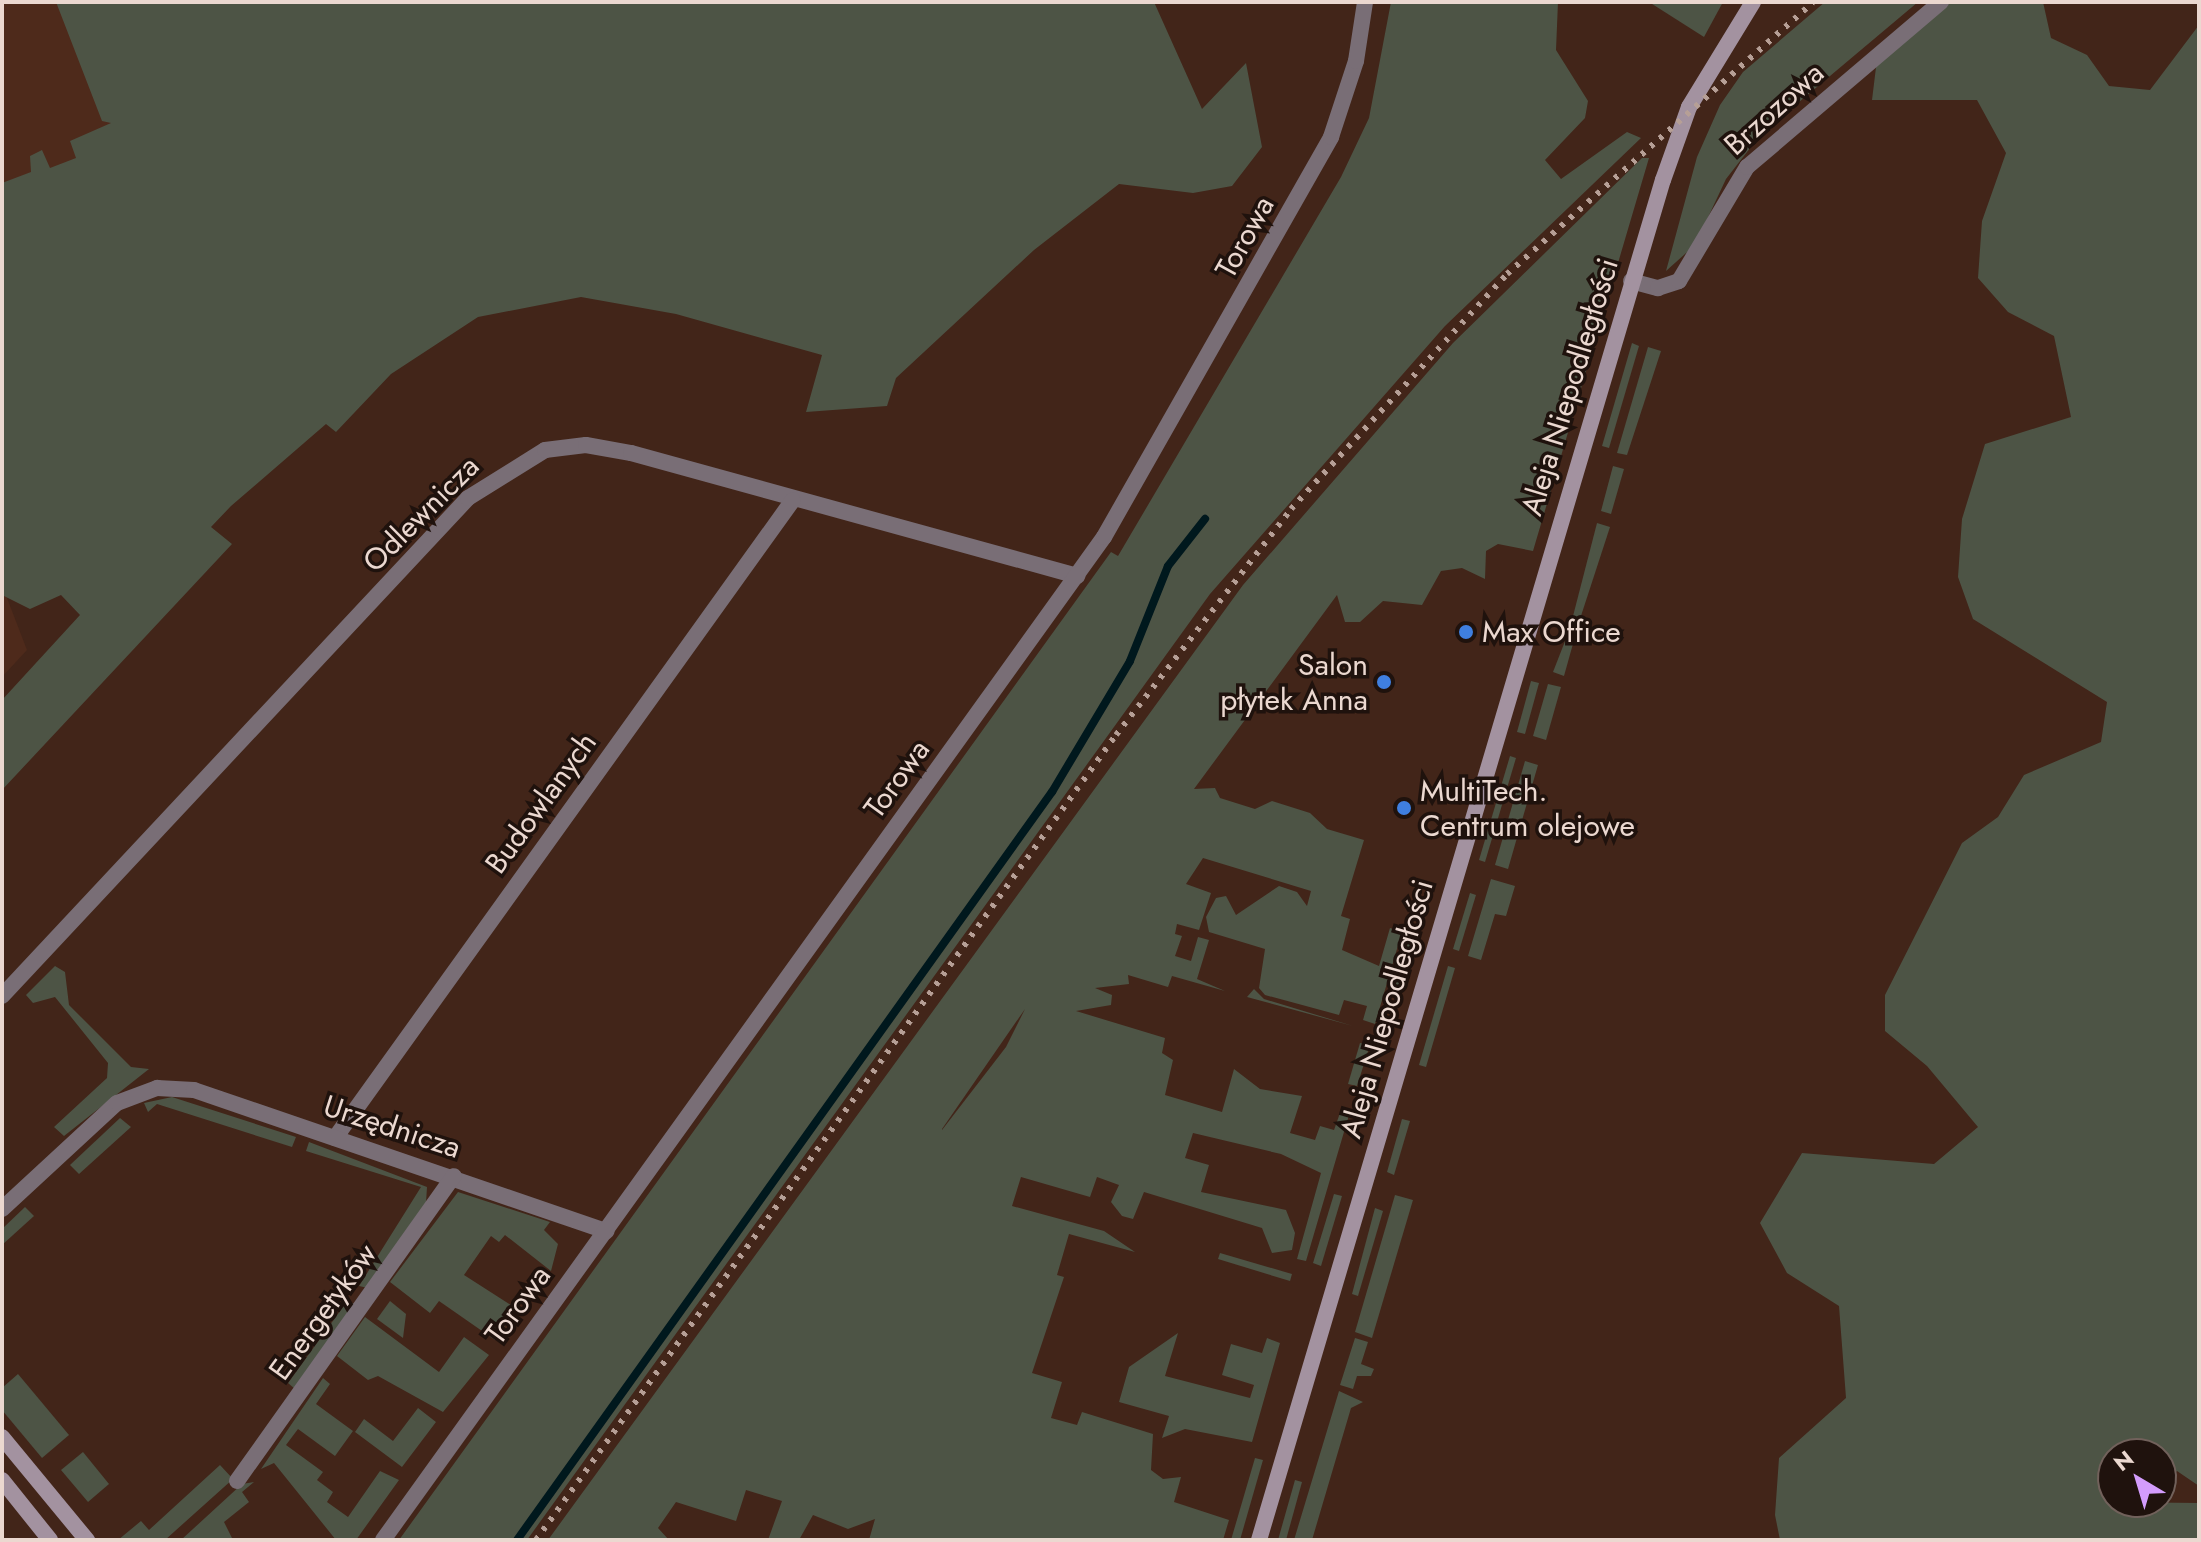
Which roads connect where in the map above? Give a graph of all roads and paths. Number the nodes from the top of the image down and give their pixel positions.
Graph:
1 (1365, 2) edge
2 (1753, 2) edge
3 (1941, 2) edge
4 (1631, 281) junction
5 (793, 500) junction
6 (1077, 576) junction
7 (2, 996) edge
8 (335, 1138) junction
9 (454, 1176) junction
10 (2, 1209) edge
11 (607, 1231) junction
12 (2, 1437) edge
13 (2, 1480) edge
14 (237, 1481) dead end
15 (50, 1540) edge
16 (87, 1540) edge
17 (383, 1540) edge
18 (1259, 1540) edge

1 - 6 street, Torowa
2 - 4 street, Aleja Niepodległości
3 - 4 street, Brzozowa
4 - 18 street, Aleja Niepodległości
5 - 6 street, Odlewnicza
5 - 7 street, Odlewnicza
5 - 8 street, Budowlanych
6 - 11 street, Torowa
8 - 9 street, Urzędnicza
8 - 10 street, Urzędnicza
9 - 11 street, Urzędnicza
9 - 14 street, Energetyków
11 - 17 street, Torowa
12 - 16 street
13 - 15 street

